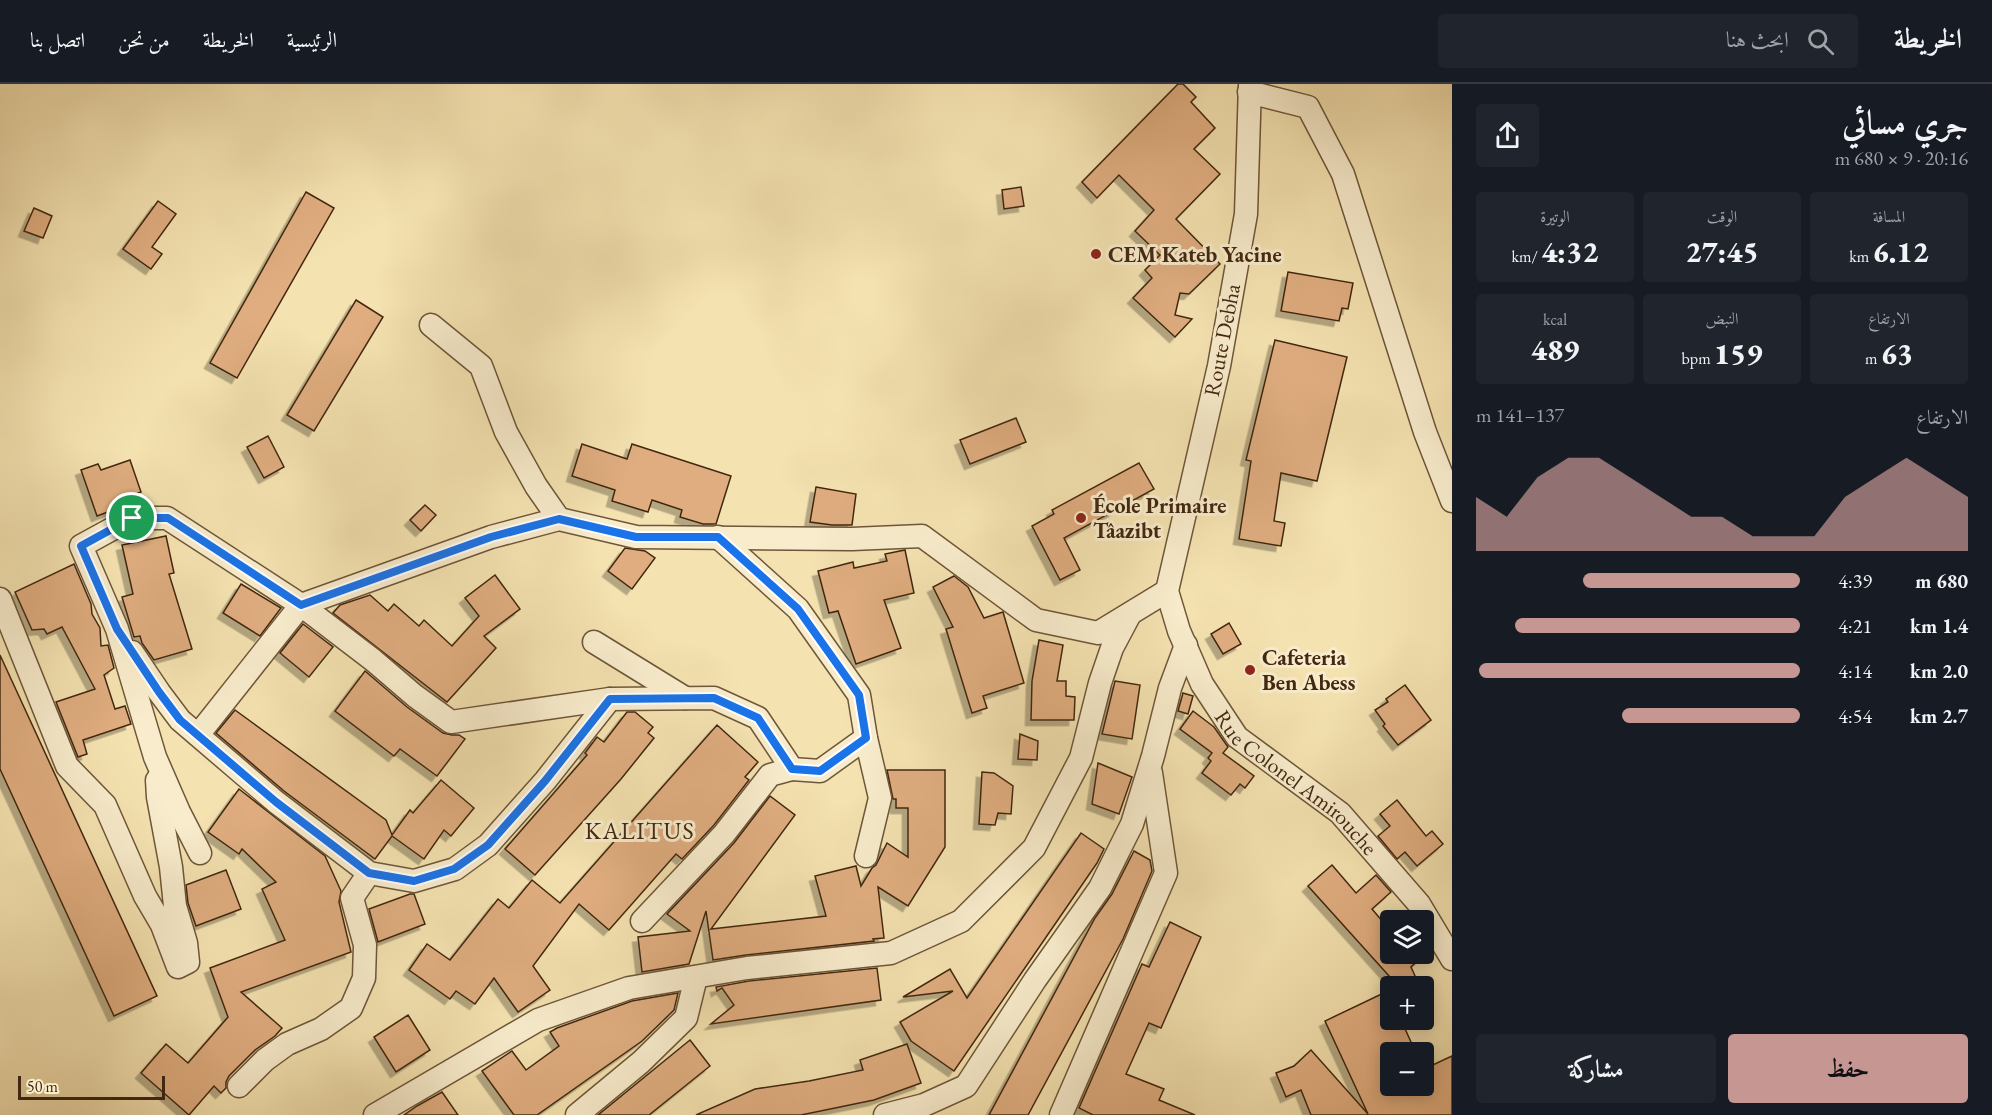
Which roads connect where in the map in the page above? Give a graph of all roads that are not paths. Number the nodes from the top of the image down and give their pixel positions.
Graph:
1 (1250, 88) edge
2 (431, 325) dead end
3 (1452, 501) edge
4 (559, 519) junction
5 (718, 537) junction
6 (1167, 591) junction
7 (0, 599) edge
8 (301, 605) junction
9 (1131, 613) junction
10 (117, 629) junction
11 (594, 642) dead end
12 (1186, 645) junction
13 (686, 698) junction
14 (610, 699) junction
15 (198, 735) junction
16 (866, 738) junction
17 (155, 757) junction
18 (1150, 765) junction
19 (792, 769) junction
20 (200, 854) dead end
21 (866, 856) dead end
22 (369, 873) junction
23 (642, 921) dead end
24 (1452, 959) edge
25 (696, 977) junction
26 (239, 1086) dead end
27 (375, 1115) edge
28 (577, 1115) edge
29 (885, 1115) edge
30 (1061, 1115) edge

1 - 3 street
1 - 6 street, Route Debha
2 - 4 street
4 - 5 street
4 - 8 street
5 - 9 street
5 - 16 street
6 - 9 street
6 - 12 street, Rue Colonel Amirouche
7 - 17 street
8 - 10 street
8 - 14 street
8 - 15 street
9 - 25 street
10 - 15 street
10 - 17 street
11 - 13 street
12 - 18 street
12 - 24 street, Rue Colonel Amirouche
13 - 14 street
13 - 19 street
14 - 22 street
15 - 22 street
16 - 19 street
16 - 21 street
17 - 20 street
18 - 29 street
18 - 30 street
19 - 23 street
22 - 26 street
25 - 27 street
25 - 28 street

